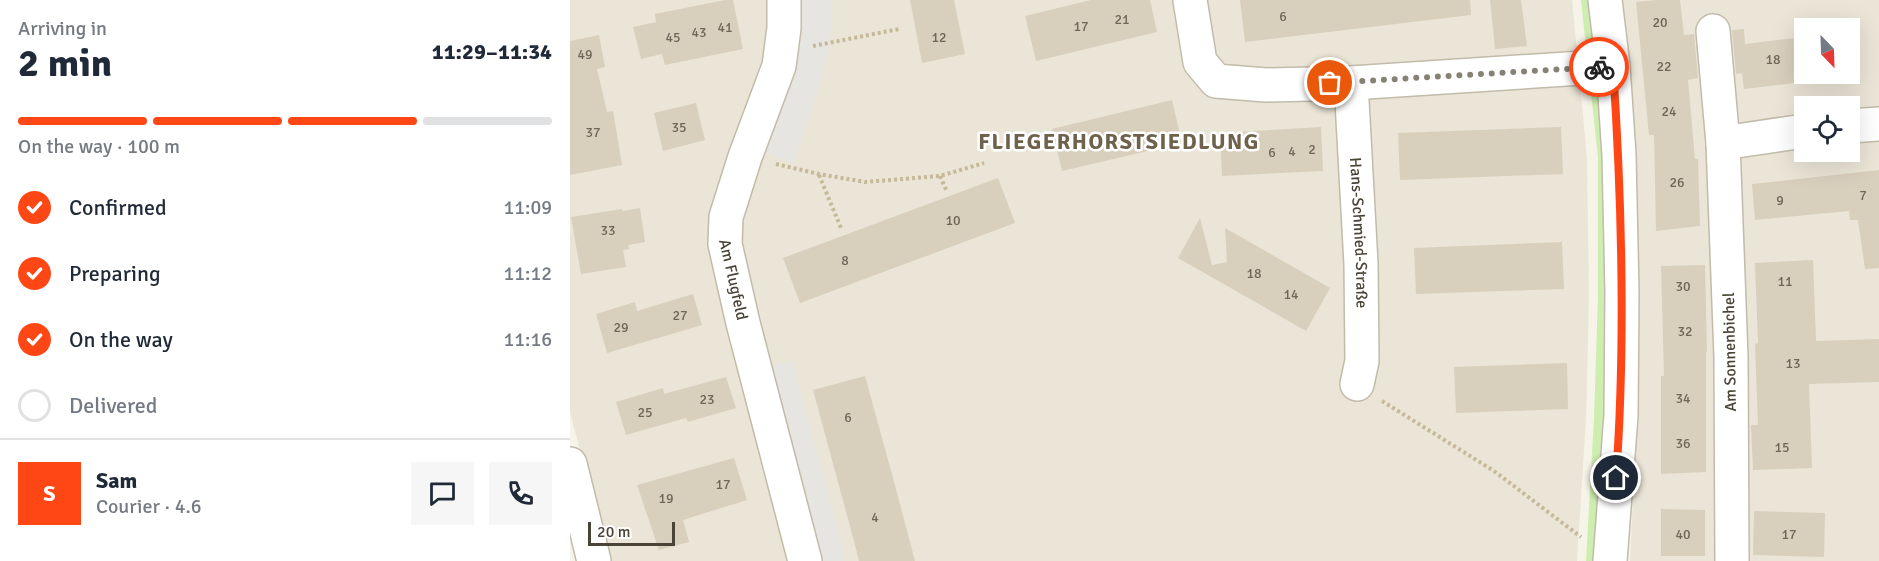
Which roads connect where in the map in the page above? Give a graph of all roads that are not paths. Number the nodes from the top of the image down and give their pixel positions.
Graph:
1 (784, 0) edge
2 (1190, 0) edge
3 (1605, 0) edge
4 (1713, 31) dead end
5 (1613, 66) junction
6 (1351, 83) junction
7 (1879, 124) edge
8 (1860, 125) edge
9 (1794, 132) edge
10 (1723, 143) junction
11 (1357, 384) road end
12 (570, 464) edge
13 (594, 561) edge
14 (805, 561) edge
15 (1610, 561) edge
16 (1731, 561) edge

1 - 14 street, Am Flugfeld
2 - 6 street
3 - 5 street
4 - 10 street, Am Sonnenbichel
5 - 6 street
5 - 15 street
6 - 11 street, Hans-Schmied-Straße
7 - 8 street
9 - 10 street
10 - 16 street, Am Sonnenbichel
12 - 13 street

